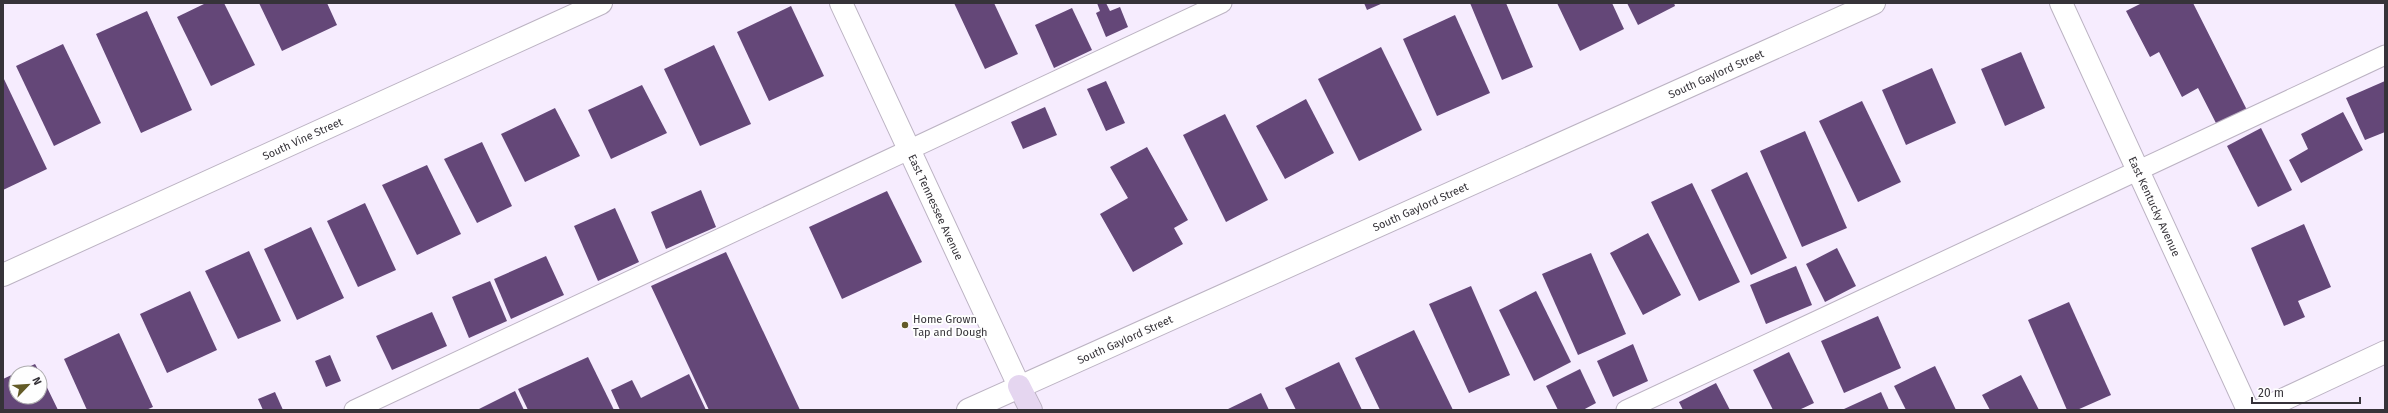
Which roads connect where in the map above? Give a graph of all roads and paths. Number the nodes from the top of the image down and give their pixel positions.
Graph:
1 (601, 3) edge
2 (842, 3) edge
3 (1222, 3) edge
4 (1874, 3) edge
5 (2061, 3) edge
6 (2385, 56) edge
7 (909, 150) junction
8 (2137, 170) junction
9 (3, 275) edge
10 (2385, 352) edge
11 (1019, 386) junction
12 (354, 410) edge
13 (968, 410) edge
14 (1031, 410) edge
15 (1626, 410) edge
16 (2248, 410) edge
17 (2261, 410) edge

1 - 9 street, South Vine Street
2 - 7 street, East Tennessee Avenue
3 - 7 lane
4 - 11 street, South Gaylord Street
5 - 8 street, East Kentucky Avenue
6 - 8 lane
7 - 11 street, East Tennessee Avenue
7 - 12 lane
8 - 15 lane
8 - 16 street, East Kentucky Avenue
10 - 17 street
11 - 13 street, South Gaylord Street
11 - 14 street, East Tennessee Avenue

